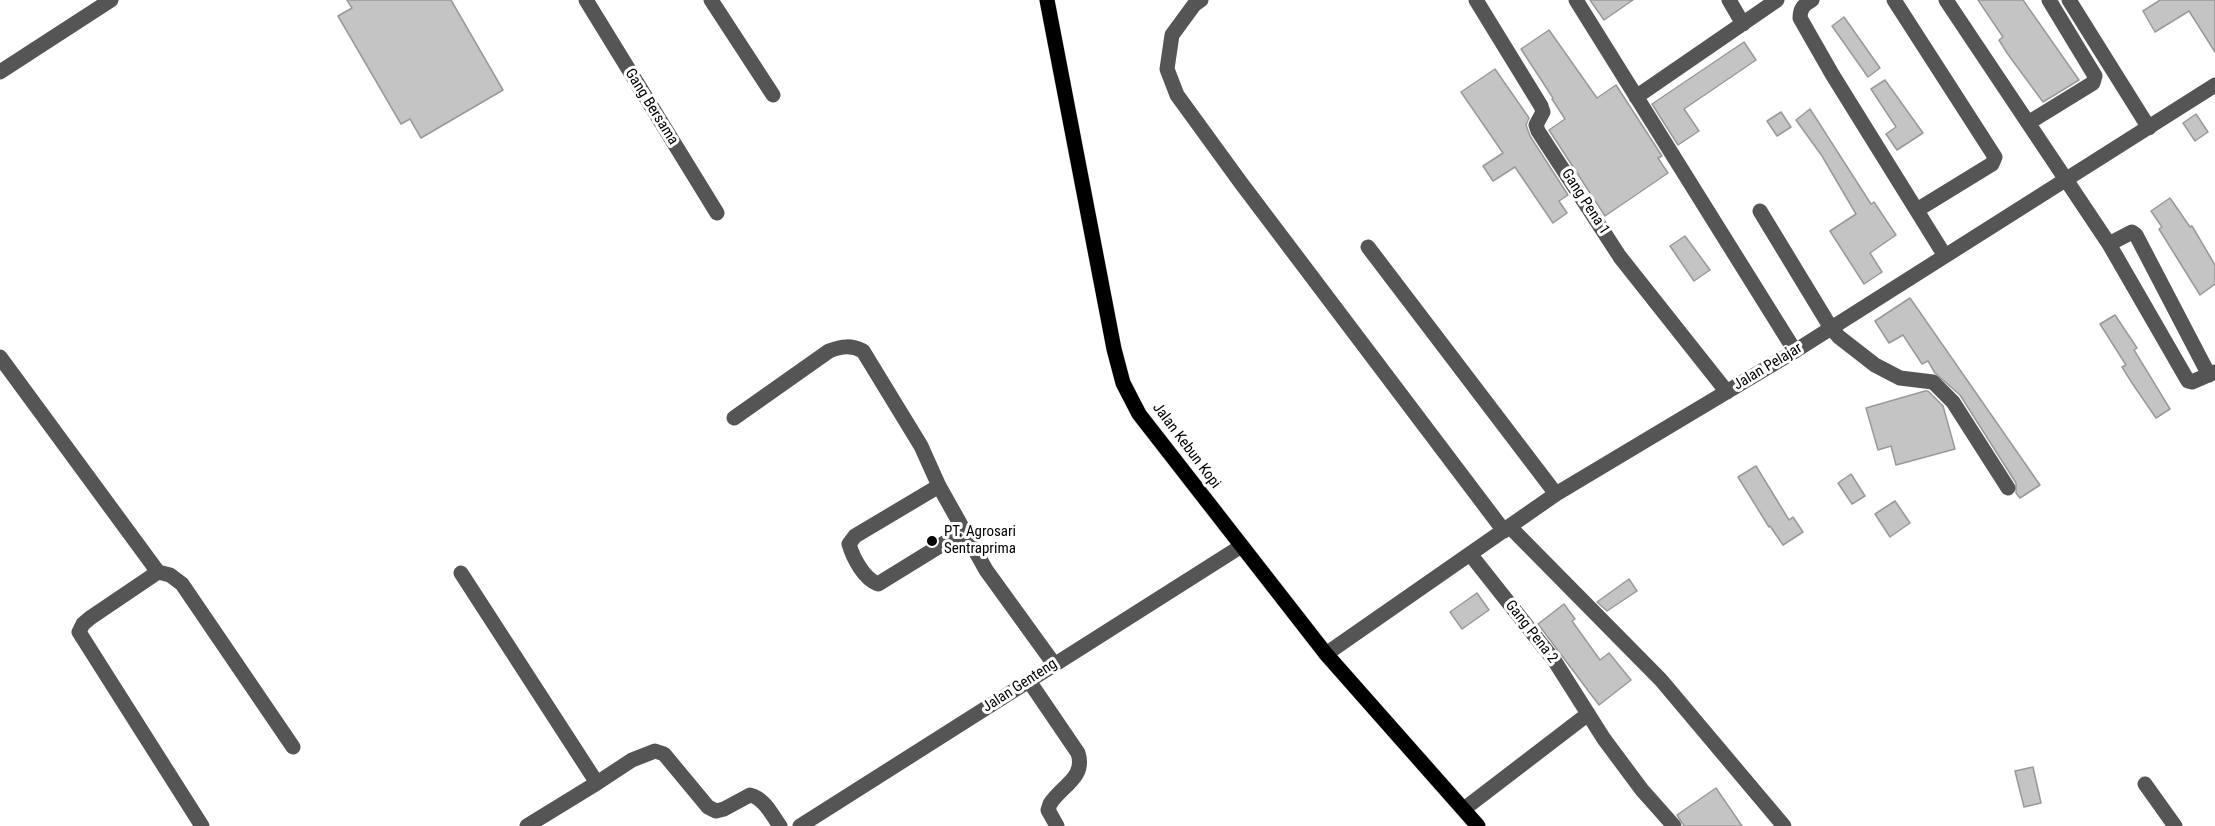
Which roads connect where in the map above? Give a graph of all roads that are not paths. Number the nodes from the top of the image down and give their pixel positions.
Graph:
1 (111, 0) edge
2 (585, 0) edge
3 (711, 0) edge
4 (1047, 0) edge
5 (1201, 0) edge
6 (1476, 0) edge
7 (1575, 0) edge
8 (1729, 0) edge
9 (1778, 0) edge
10 (1812, 0) edge
11 (1894, 0) edge
12 (1946, 0) edge
13 (2049, 0) edge
14 (2069, 0) edge
15 (94, 4) edge
16 (1743, 24) junction
17 (0, 72) edge
18 (2215, 85) edge
19 (773, 95) dead end
20 (1636, 97) junction
21 (2028, 123) junction
22 (2149, 128) junction
23 (2066, 181) junction
24 (1917, 210) junction
25 (1760, 211) dead end
26 (717, 213) dead end
27 (2109, 244) junction
28 (1368, 247) dead end
29 (1945, 256) junction
30 (1831, 328) junction
31 (1795, 351) junction
32 (0, 357) edge
33 (2212, 374) edge
34 (1726, 392) junction
35 (734, 418) dead end
36 (939, 486) junction
37 (2008, 488) dead end
38 (1556, 494) junction
39 (1507, 529) junction
40 (964, 531) junction
41 (1240, 547) junction
42 (1470, 554) junction
43 (158, 572) junction
44 (461, 573) dead end
45 (1326, 654) junction
46 (1054, 664) junction
47 (1029, 681) junction
48 (1588, 714) junction
49 (293, 747) dead end
50 (597, 783) junction
51 (2145, 784) dead end
52 (1464, 809) junction
53 (202, 826) edge
54 (527, 826) edge
55 (780, 826) edge
56 (800, 826) edge
57 (1057, 826) edge
58 (1478, 826) edge
59 (1674, 826) edge
60 (1784, 826) edge
61 (2175, 826) edge

1 - 15 street
2 - 26 street, Gang Bersama
3 - 19 street
4 - 41 main road, Jalan Kebun Kopi
5 - 39 street
6 - 34 street, Gang Pena 1
7 - 20 street
8 - 16 street
9 - 16 street
10 - 24 street
11 - 24 street
12 - 21 street
13 - 21 street
14 - 22 street
15 - 17 street
16 - 20 street
18 - 22 street, Jalan Pelajar
20 - 31 street
21 - 23 street
22 - 23 street, Jalan Pelajar
23 - 27 street
23 - 29 street, Jalan Pelajar
24 - 29 street
25 - 30 street
27 - 33 street
27 - 33 street
28 - 38 street
29 - 30 street, Jalan Pelajar
30 - 31 street, Jalan Pelajar
30 - 37 street
31 - 34 street, Jalan Pelajar
32 - 43 street
34 - 38 street, Jalan Pelajar
35 - 36 street
36 - 40 street
36 - 40 street
38 - 39 street, Jalan Pelajar
39 - 42 street, Jalan Pelajar
39 - 60 street
40 - 46 street
41 - 45 main road, Jalan Kebun Kopi
41 - 46 street, Jalan Genteng
42 - 45 street, Jalan Pelajar
42 - 48 street, Gang Pena 2
43 - 49 street
43 - 53 street
44 - 50 street
45 - 52 main road, Jalan Kebun Kopi
46 - 47 street, Jalan Genteng
47 - 56 street, Jalan Genteng
47 - 57 street
48 - 52 street
48 - 59 street, Gang Pena 2
50 - 54 street
50 - 55 street
51 - 61 street
52 - 58 main road, Jalan Kebun Kopi

